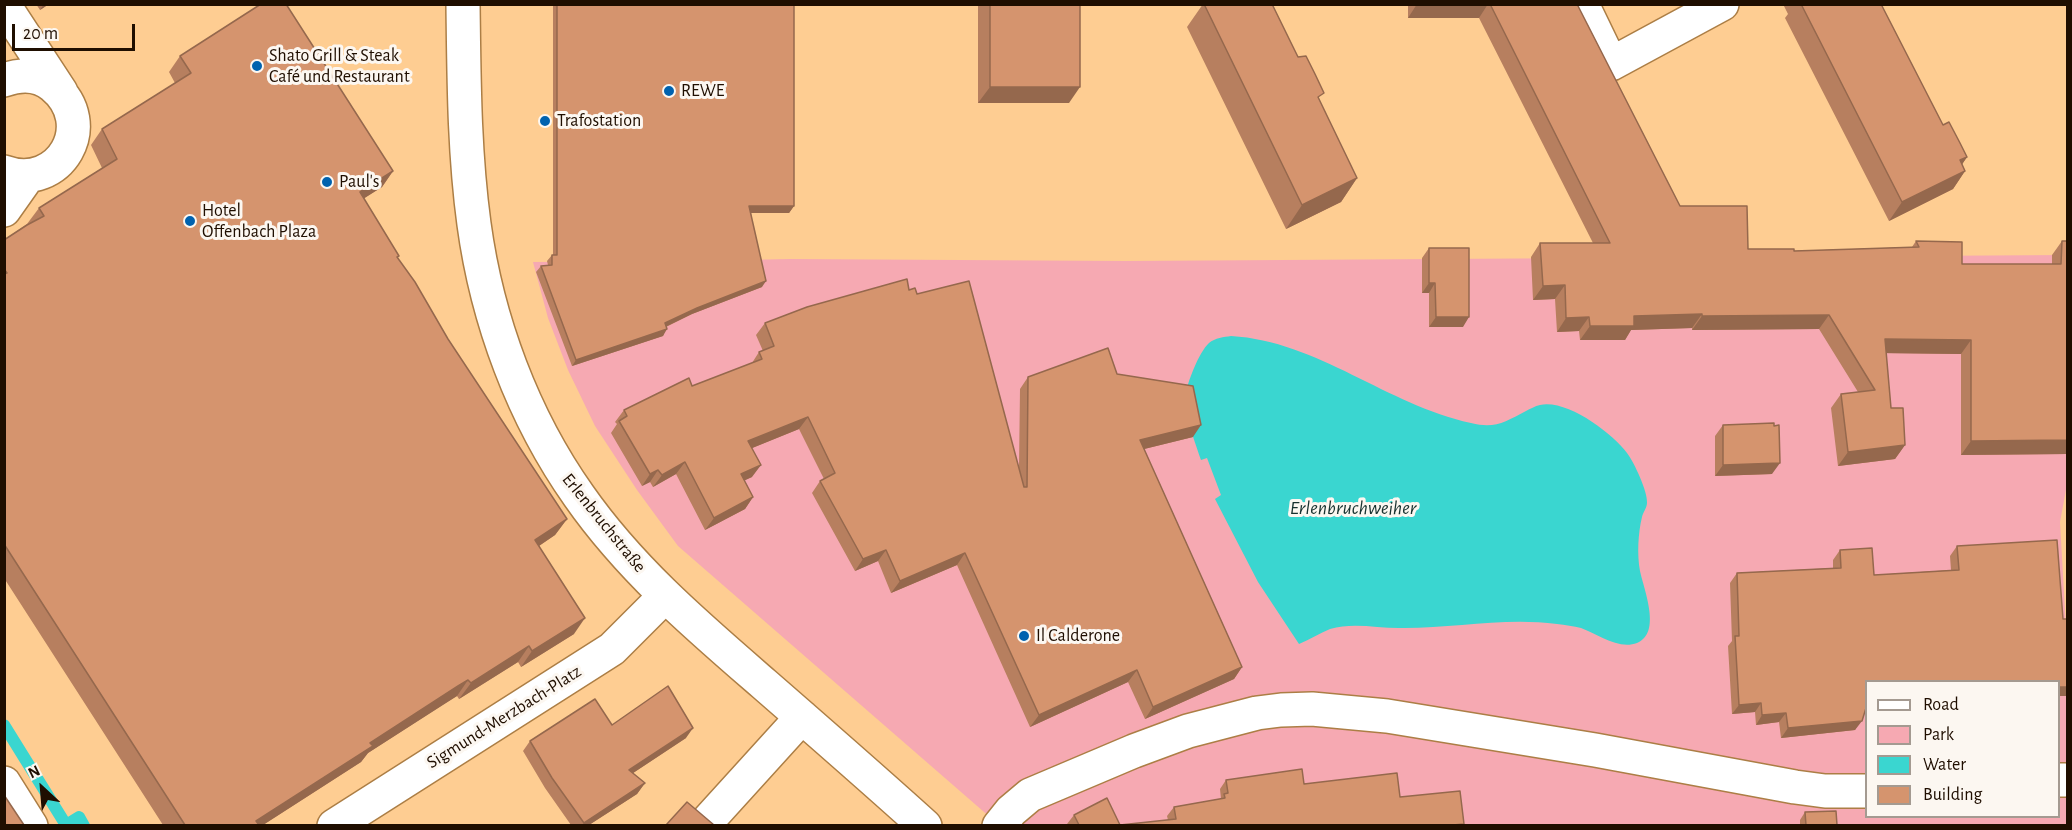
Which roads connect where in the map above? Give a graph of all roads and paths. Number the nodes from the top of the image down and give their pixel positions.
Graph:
1 (463, 4) edge
2 (1582, 4) edge
3 (1722, 4) edge
4 (4, 5) edge
5 (4, 80) edge
6 (62, 93) junction
7 (16, 174) edge
8 (4, 210) edge
9 (665, 596) junction
10 (802, 717) junction
11 (4, 783) edge
12 (1865, 791) edge
13 (31, 825) edge
14 (334, 825) edge
15 (703, 825) edge
16 (925, 825) edge
17 (999, 825) edge

1 - 9 street, Erlenbruchstraße
2 - 3 street
4 - 6 street
5 - 6 street
6 - 7 street
7 - 8 street
9 - 10 street, Erlenbruchstraße
9 - 14 street, Sigmund-Merzbach-Platz
10 - 15 street
10 - 16 street, Erlenbruchstraße
11 - 13 street
12 - 17 street

